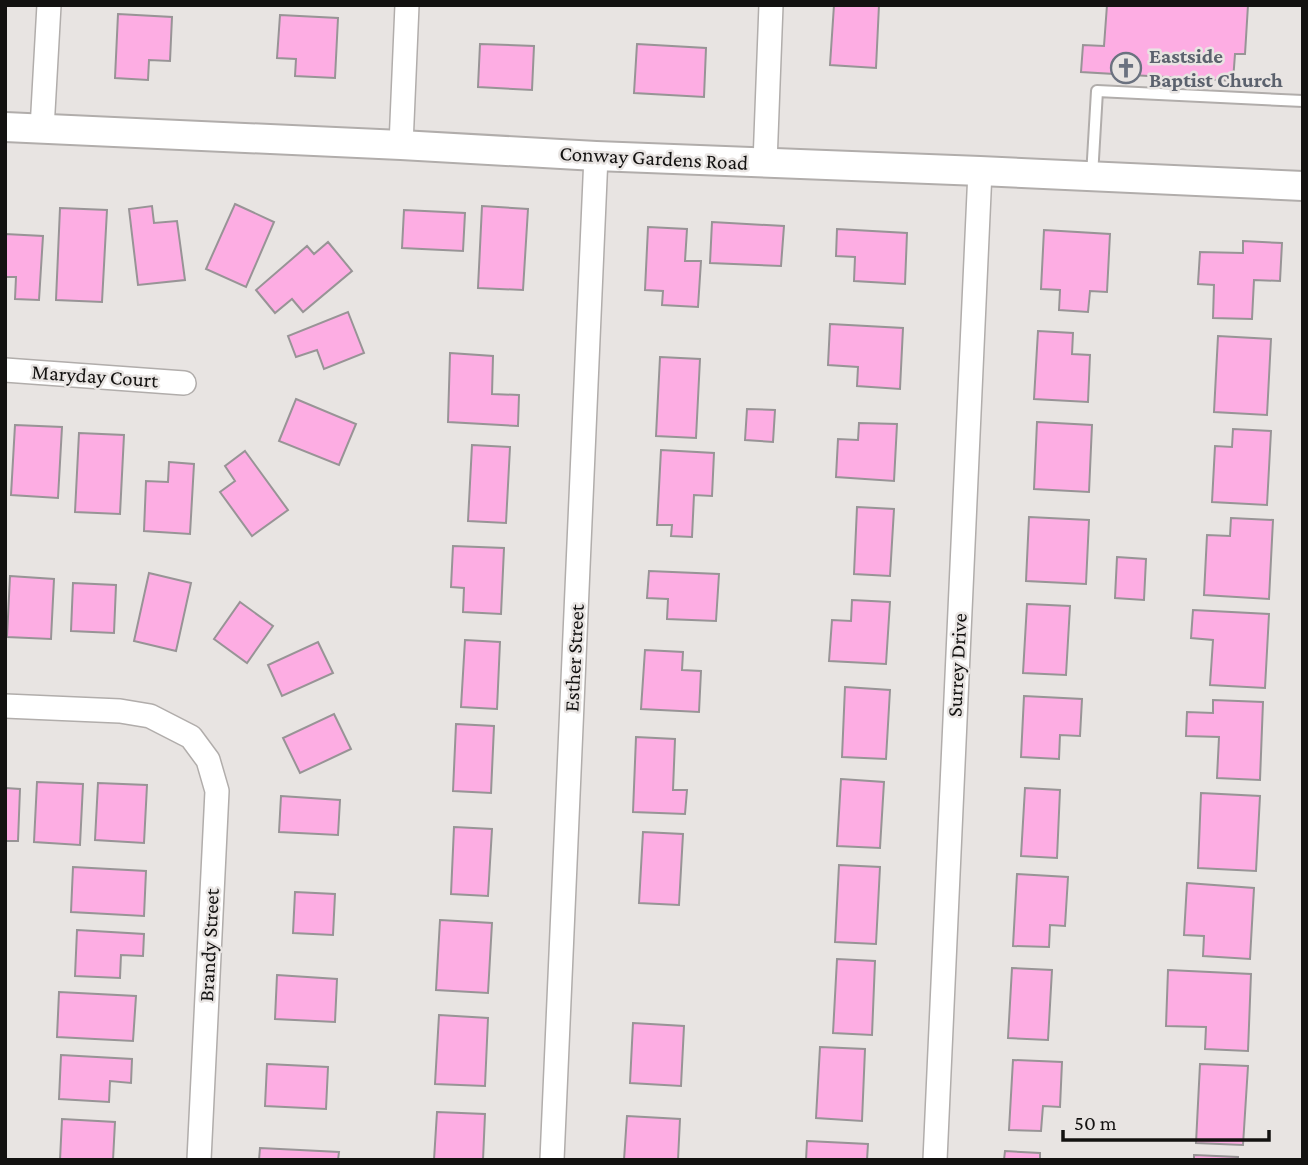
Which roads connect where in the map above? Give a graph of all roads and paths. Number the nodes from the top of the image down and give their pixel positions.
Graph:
1 (49, 5) edge
2 (407, 5) edge
3 (771, 5) edge
4 (1303, 101) edge
5 (5, 127) edge
6 (42, 129) junction
7 (401, 145) junction
8 (596, 156) junction
9 (765, 163) junction
10 (980, 171) junction
11 (1092, 176) junction
12 (1303, 186) edge
13 (5, 370) edge
14 (184, 383) dead end
15 (5, 706) edge
16 (199, 1160) edge
17 (552, 1160) edge
18 (935, 1160) edge

1 - 6 street
2 - 7 street
3 - 9 street
4 - 11 lane
5 - 6 street, Conway Gardens Road
6 - 7 street, Conway Gardens Road
7 - 8 street, Conway Gardens Road
8 - 9 street, Conway Gardens Road
8 - 17 street, Esther Street
9 - 10 street, Conway Gardens Road
10 - 11 street, Conway Gardens Road
10 - 18 street, Surrey Drive
11 - 12 street, Conway Gardens Road
13 - 14 street, Maryday Court
15 - 16 street, Brandy Street

